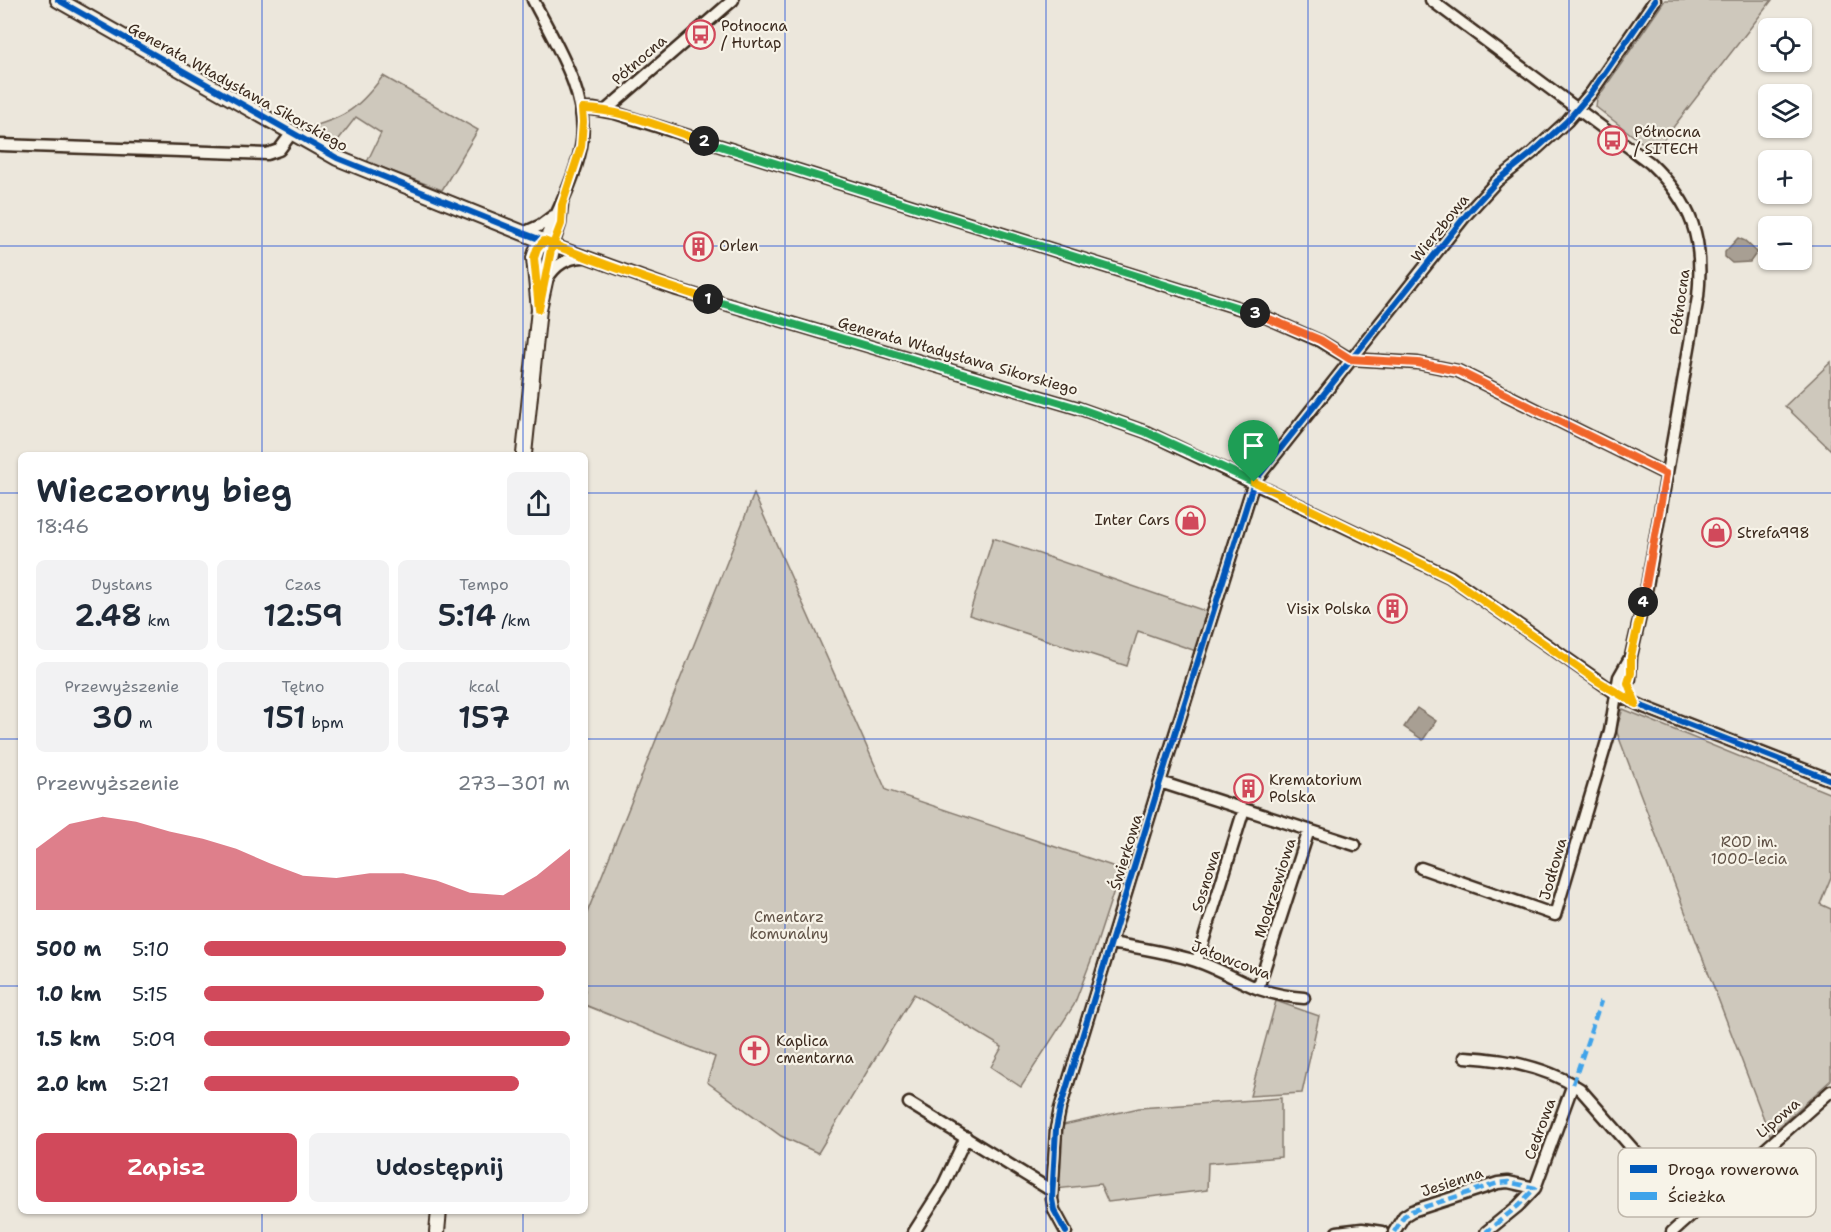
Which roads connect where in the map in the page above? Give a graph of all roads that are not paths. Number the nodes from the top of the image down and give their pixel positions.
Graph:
1 (58, 0) edge
2 (533, 0) edge
3 (733, 0) edge
4 (1431, 0) edge
5 (1655, 0) edge
6 (582, 109) junction
7 (1578, 109) junction
8 (605, 111) junction
9 (291, 134) junction
10 (0, 145) edge
11 (559, 209) junction
12 (523, 233) junction
13 (549, 243) junction
14 (583, 256) junction
15 (545, 281) junction
16 (539, 309) junction
17 (1350, 359) junction
18 (524, 452) edge
19 (1666, 474) junction
20 (1254, 482) junction
21 (1624, 680) junction
22 (1599, 681) junction
23 (1618, 694) junction
24 (1636, 704) junction
25 (1831, 780) edge
26 (1160, 782) junction
27 (1244, 809) junction
28 (1309, 830) junction
29 (1354, 845) dead end
30 (1421, 868) dead end
31 (1111, 943) junction
32 (1197, 961) junction
33 (1258, 988) junction
34 (1304, 998) dead end
35 (1465, 1057) dead end
36 (1573, 1084) junction
37 (1831, 1091) edge
38 (909, 1103) dead end
39 (966, 1137) junction
40 (1633, 1148) edge
41 (1767, 1148) edge
42 (1534, 1188) junction
43 (1052, 1191) junction
44 (439, 1214) edge
45 (1689, 1217) edge
46 (437, 1232) edge
47 (914, 1232) edge
48 (1066, 1232) edge
49 (1337, 1232) edge
50 (1382, 1232) edge
51 (1394, 1232) edge
52 (1486, 1232) edge
53 (1672, 1232) edge

1 - 9 main road, Generała Władysława Sikorskiego
2 - 6 street
3 - 8 street, Północna
4 - 7 street, Północna
5 - 7 street, Wierzbowa
6 - 8 street
6 - 11 street
7 - 17 street, Wierzbowa
7 - 19 street, Północna
8 - 17 street
9 - 10 street
9 - 12 main road, Generała Władysława Sikorskiego
11 - 12 street
11 - 13 street
12 - 13 main road, Generała Władysława Sikorskiego
13 - 14 street, Generała Władysława Sikorskiego
13 - 15 main road
13 - 16 main road
14 - 15 street
14 - 20 street, Generała Władysława Sikorskiego
15 - 16 main road
16 - 18 main road
17 - 19 street
17 - 20 street, Wierzbowa
19 - 21 street, Północna
20 - 22 street, Generała Władysława Sikorskiego
20 - 26 street, Świerkowa
21 - 22 street
21 - 23 street, Północna
21 - 24 street
22 - 23 street, Generała Władysława Sikorskiego
23 - 24 street, Generała Władysława Sikorskiego
23 - 30 street, Jodłowa
24 - 25 street, Generała Władysława Sikorskiego
26 - 27 street
26 - 31 street, Świerkowa
27 - 28 street
27 - 32 street, Sosnowa
28 - 29 street
28 - 33 street, Modrzewiowa
31 - 32 street, Jałowcowa
31 - 43 street, Świerkowa
32 - 33 street, Jałowcowa
33 - 34 street, Jałowcowa
35 - 36 street, Cedrowa
36 - 40 street
36 - 42 street, Cedrowa
37 - 41 street, Lipowa
38 - 39 street
39 - 43 street
39 - 47 street
42 - 51 street, Jesienna
42 - 52 street
43 - 48 street, Świerkowa
44 - 46 main road
45 - 53 street, Lipowa
49 - 50 street

